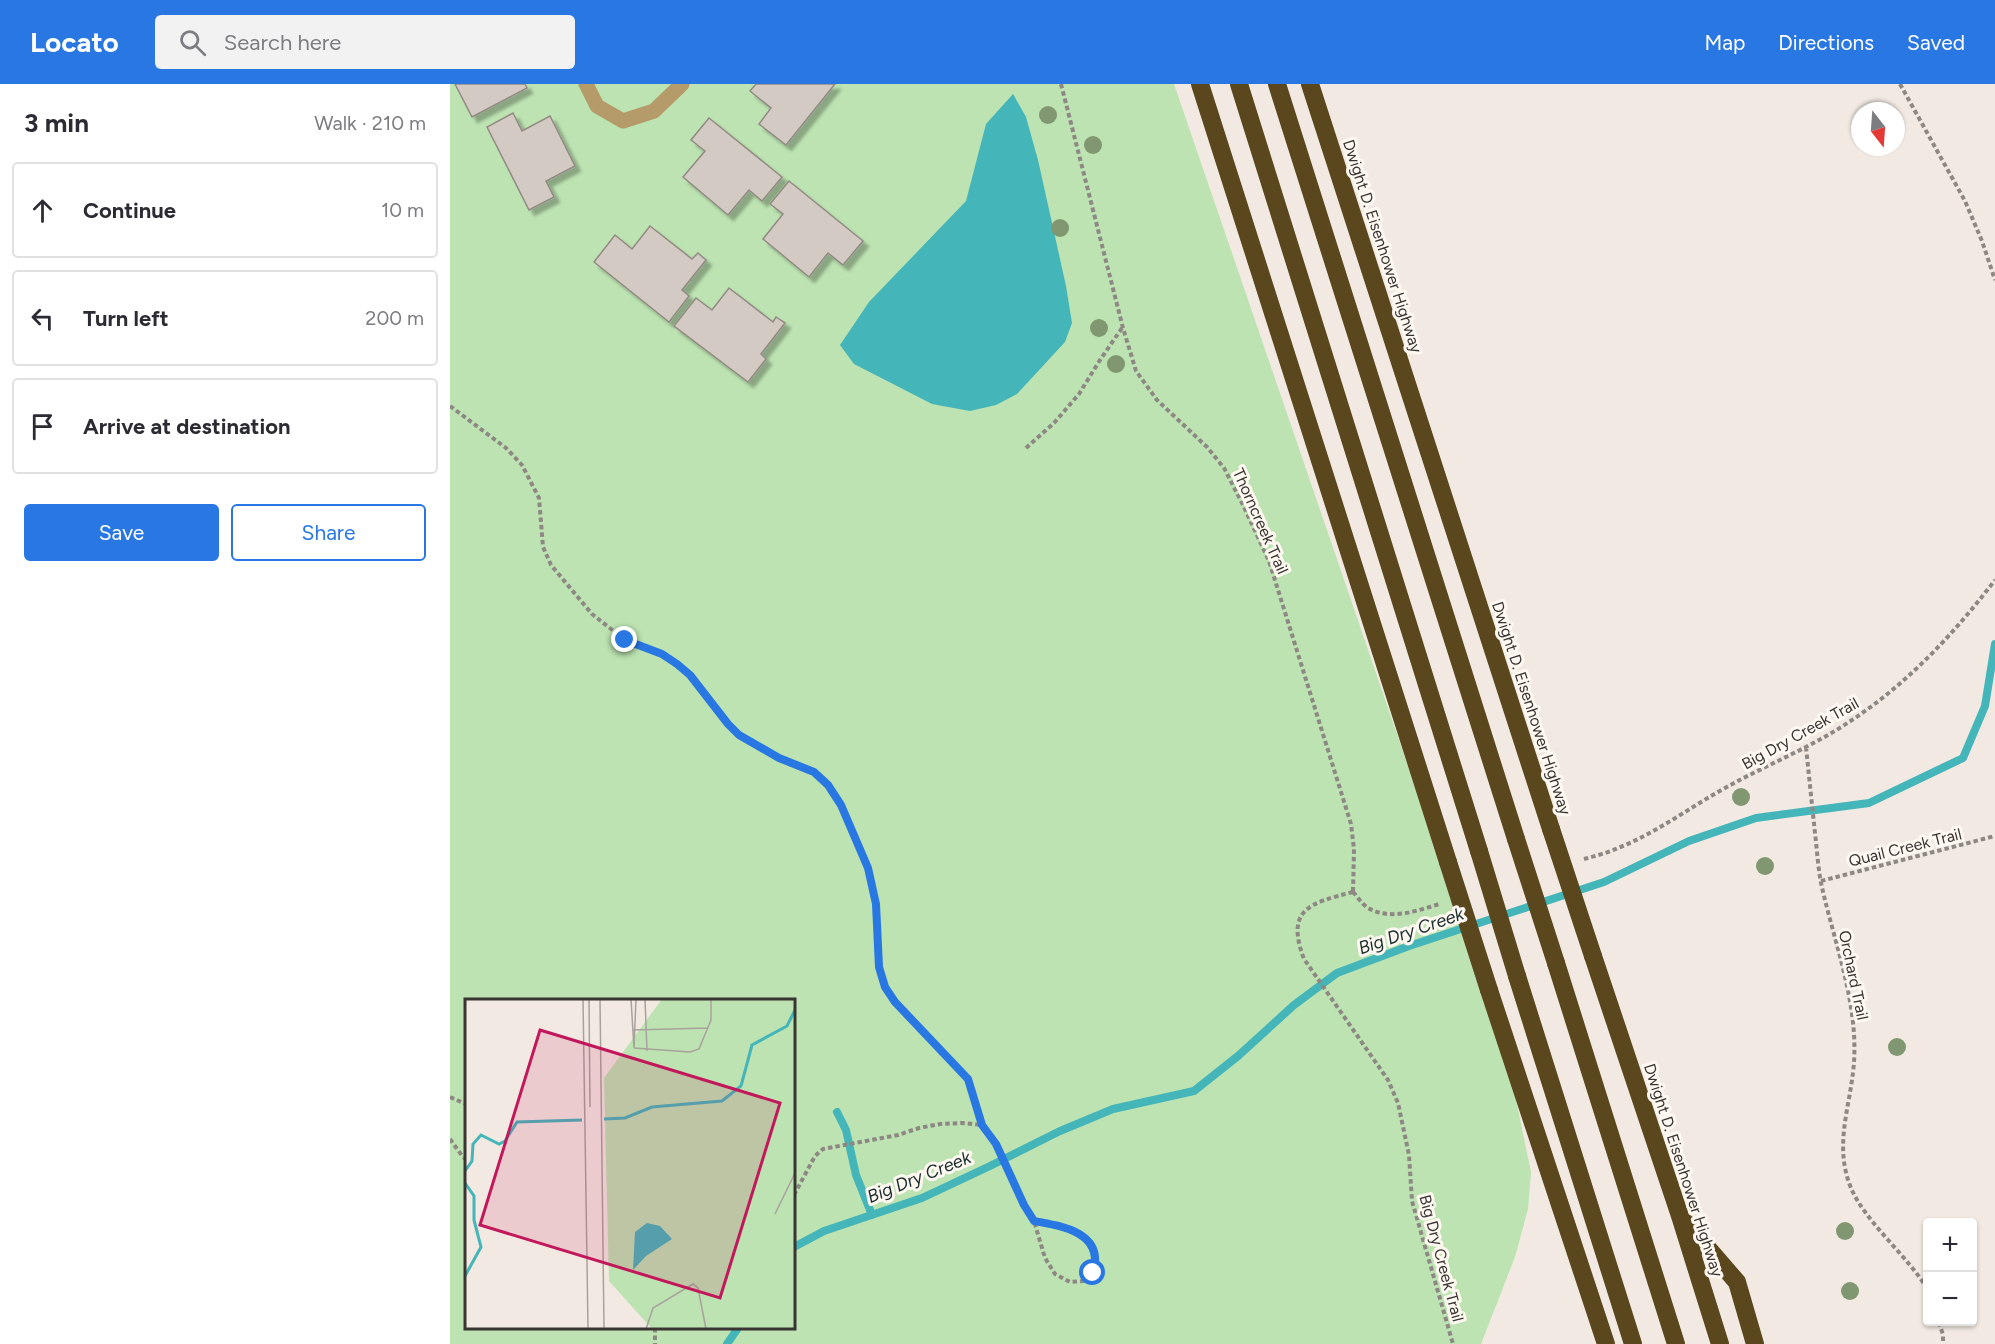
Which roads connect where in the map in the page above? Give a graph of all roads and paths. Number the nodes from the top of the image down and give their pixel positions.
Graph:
1 (586, 84) edge
2 (682, 84) edge
3 (1061, 84) edge
4 (1200, 84) edge
5 (1239, 84) edge
6 (1277, 84) edge
7 (1310, 84) edge
8 (1900, 84) edge
9 (1995, 280) edge
10 (1123, 328) junction
11 (450, 406) edge
12 (1026, 448) dead end
13 (1995, 580) edge
14 (1806, 747) junction
15 (1995, 836) edge
16 (1618, 849) dead end
17 (1821, 881) junction
18 (1304, 959) joint
19 (450, 1097) edge
20 (465, 1104) edge
21 (982, 1125) junction
22 (450, 1139) edge
23 (465, 1158) edge
24 (795, 1193) edge
25 (1680, 1216) junction
26 (1034, 1221) junction
27 (1923, 1282) edge
28 (1941, 1326) edge
29 (1453, 1344) edge
30 (1606, 1344) edge
31 (1633, 1344) edge
32 (1676, 1344) edge
33 (1720, 1344) edge
34 (1755, 1344) edge
35 (1943, 1344) edge

1 - 2 street
3 - 10 path, Thorncreek Trail
4 - 30 highway, bridge
5 - 31 highway, bridge
6 - 32 highway, bridge
7 - 25 highway, Dwight D. Eisenhower Highway, bridge
8 - 9 path
10 - 12 path
10 - 18 path, Thorncreek Trail
11 - 21 path
13 - 14 path, Big Dry Creek Trail
14 - 16 path, Big Dry Creek Trail
14 - 17 path, Orchard Trail
15 - 17 path, Quail Creek Trail
17 - 27 path, Orchard Trail
18 - 29 path, Big Dry Creek Trail
19 - 20 path
21 - 24 path
21 - 26 path
22 - 23 path
25 - 33 highway, Dwight D. Eisenhower Highway
25 - 34 highway
26 - 26 path
28 - 35 path

